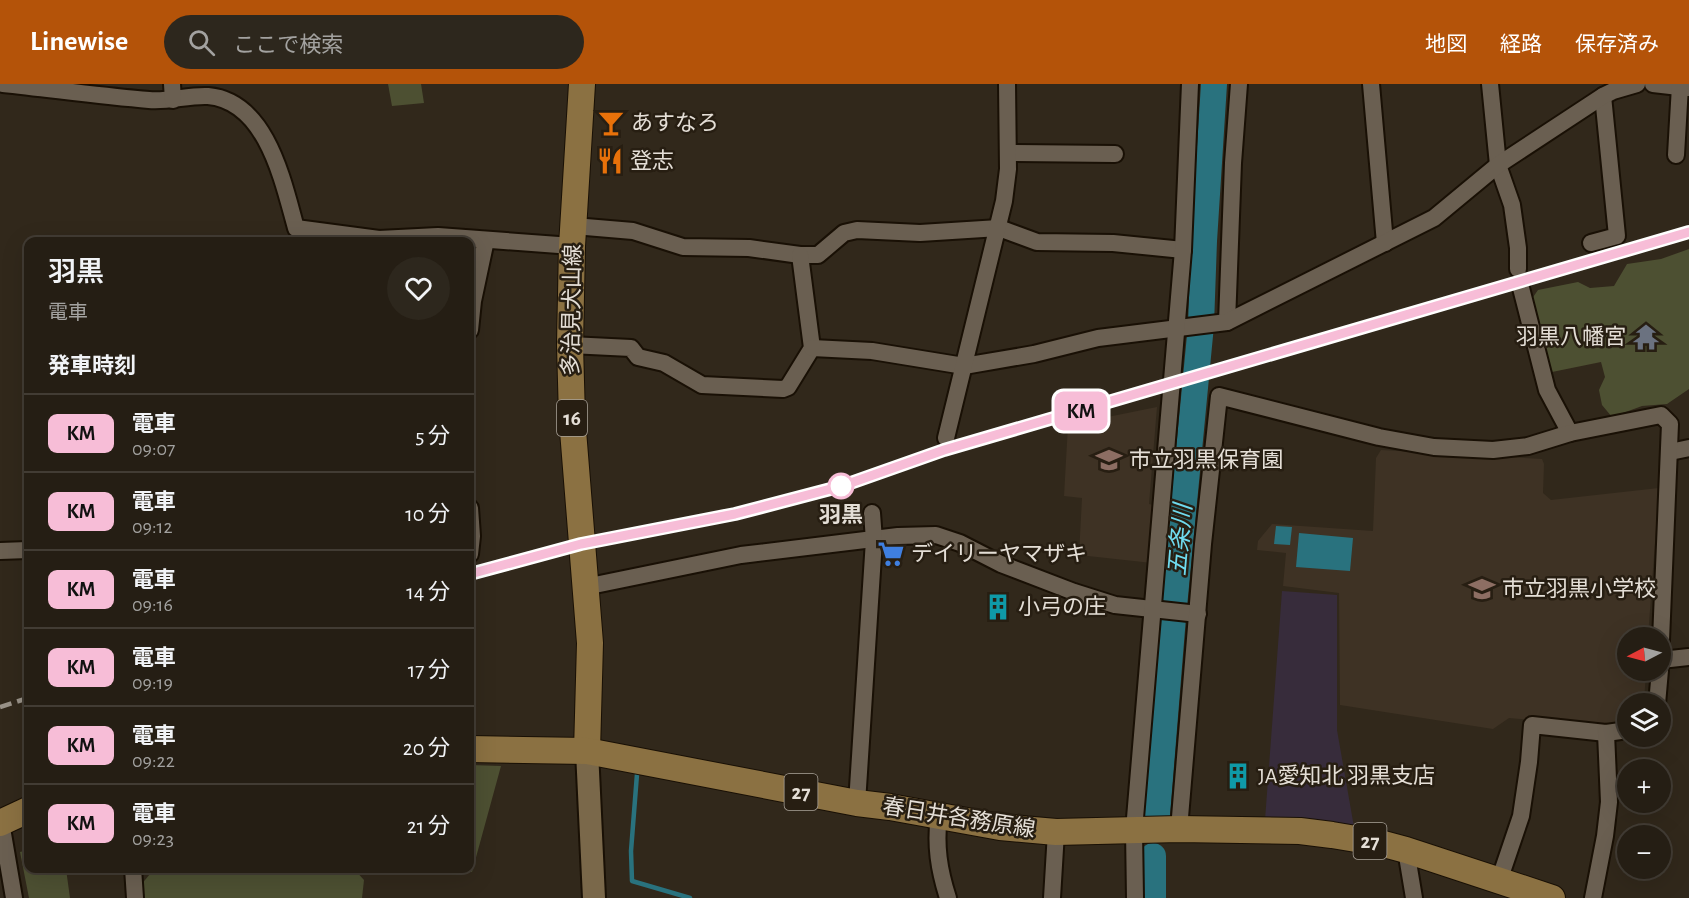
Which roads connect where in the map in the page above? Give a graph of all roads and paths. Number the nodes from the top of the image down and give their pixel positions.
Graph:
1 (3, 84) edge
2 (582, 84) edge
3 (1007, 84) edge
4 (1190, 84) edge
5 (1239, 84) edge
6 (1371, 84) edge
7 (1490, 84) edge
8 (1637, 84) edge
9 (1653, 84) edge
10 (1684, 87) edge
11 (1609, 90) edge
12 (173, 92) edge
13 (1008, 153) junction
14 (1115, 154) dead end
15 (1676, 155) dead end
16 (1498, 165) junction
17 (999, 228) junction
18 (573, 236) junction
19 (364, 237) edge
20 (418, 237) edge
21 (450, 237) edge
22 (474, 239) edge
23 (486, 240) junction
24 (1385, 243) junction
25 (1591, 243) dead end
26 (1183, 250) junction
27 (800, 255) junction
28 (1518, 269) dead end
29 (1521, 288) dead end
30 (474, 296) edge
31 (1223, 322) junction
32 (1179, 326) junction
33 (570, 345) junction
34 (812, 348) junction
35 (964, 366) junction
36 (1570, 433) junction
37 (946, 438) dead end
38 (1689, 448) edge
39 (1670, 452) junction
40 (872, 513) dead end
41 (874, 540) junction
42 (24, 550) edge
43 (0, 551) edge
44 (585, 587) junction
45 (1154, 610) junction
46 (1198, 614) junction
47 (1662, 627) edge
48 (1689, 657) edge
49 (1671, 660) edge
50 (1617, 732) edge
51 (1606, 733) junction
52 (474, 749) edge
53 (587, 751) junction
54 (857, 803) junction
55 (24, 812) edge
56 (939, 816) junction
57 (1, 822) edge
58 (1179, 829) junction
59 (1134, 830) junction
60 (1056, 832) junction
61 (1406, 850) junction
62 (133, 873) edge
63 (1500, 881) junction
64 (14, 898) edge
65 (135, 898) edge
66 (594, 898) edge
67 (948, 898) edge
68 (1052, 898) edge
69 (1135, 898) edge
70 (1414, 898) edge
71 (1552, 898) edge
72 (1593, 898) edge

1 - 12 street
2 - 18 main road, 多治見犬山線 / 16
3 - 13 street
4 - 26 street
5 - 31 street
6 - 24 street
7 - 16 street
8 - 11 street
9 - 10 street
10 - 15 street
11 - 16 street
11 - 25 street
12 - 19 street
13 - 14 street
13 - 17 street
16 - 24 street
16 - 28 street
17 - 26 street
17 - 27 street
17 - 35 street
18 - 23 street
18 - 27 street
18 - 33 main road, 多治見犬山線 / 16
20 - 21 street
22 - 23 street
23 - 30 street
24 - 31 street
26 - 32 street
27 - 34 street
29 - 36 street
31 - 32 street
32 - 35 street
32 - 45 street
33 - 34 street
33 - 44 main road, 多治見犬山線 / 16
34 - 35 street
35 - 37 street
36 - 39 street
36 - 46 street
38 - 39 street
39 - 47 street
40 - 41 street
41 - 44 street
41 - 45 street
41 - 54 street
42 - 43 street
44 - 53 main road, 多治見犬山線 / 16
45 - 46 street
45 - 59 street
46 - 58 street
48 - 49 street
50 - 51 street
51 - 63 street
51 - 72 street
52 - 53 main road, 春日井各務原線 / 27
53 - 54 main road, 春日井各務原線 / 27
53 - 66 main road
54 - 56 main road, 春日井各務原線 / 27
55 - 57 main road
56 - 60 main road, 春日井各務原線 / 27
56 - 67 street
57 - 64 street
58 - 59 main road, 春日井各務原線 / 27
58 - 61 main road, 春日井各務原線 / 27
59 - 60 main road, 春日井各務原線 / 27
59 - 69 street
60 - 68 street
61 - 63 main road, 春日井各務原線 / 27
61 - 70 street
62 - 65 street
63 - 71 main road, 春日井各務原線 / 27

